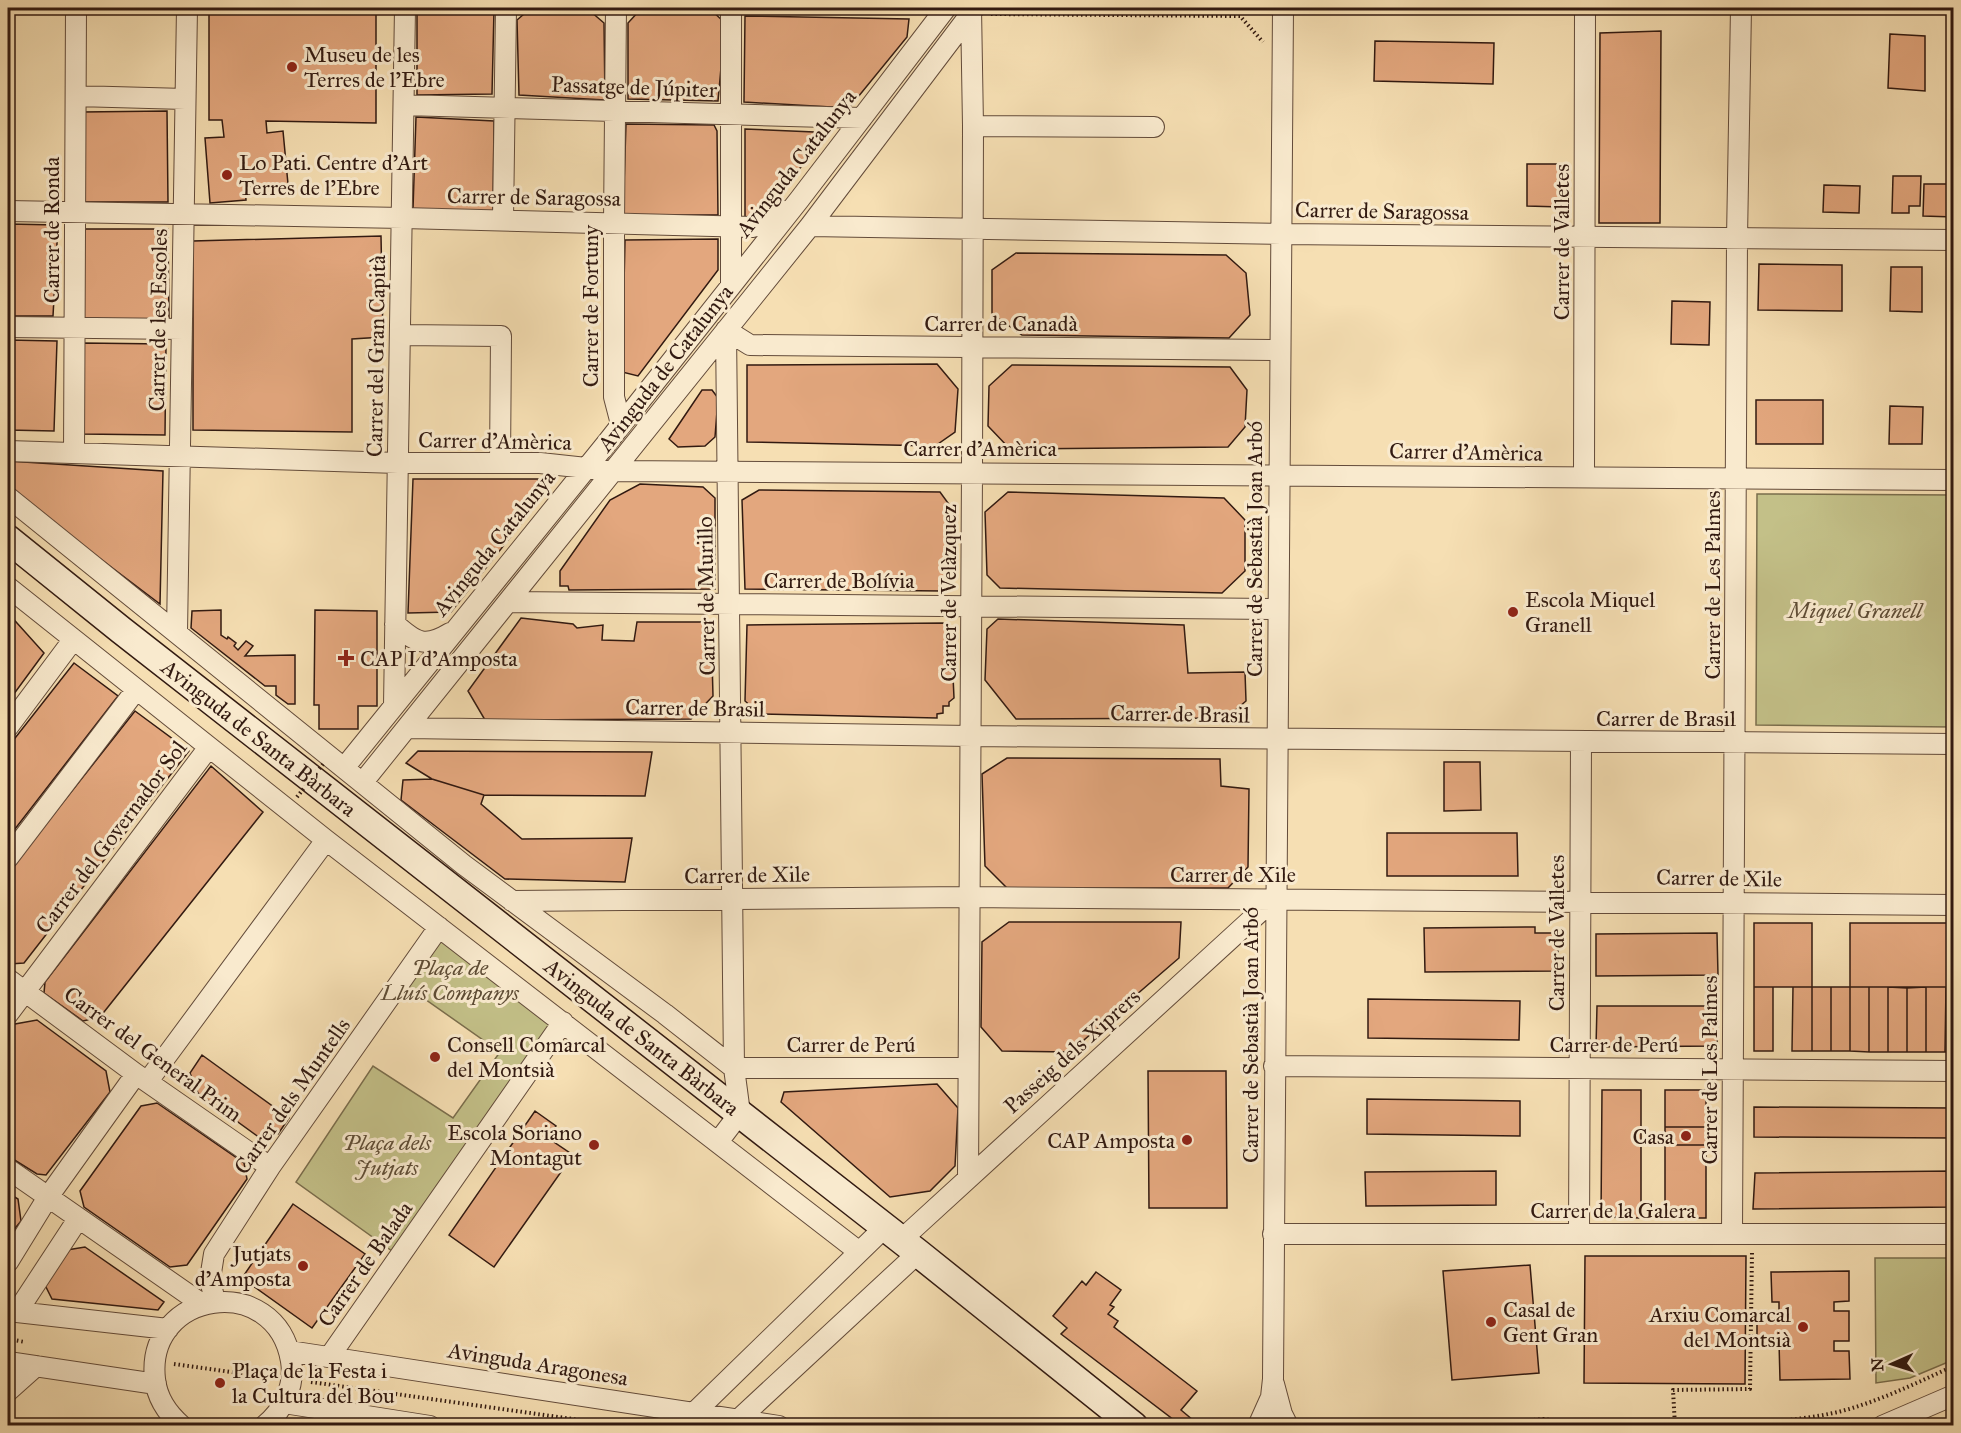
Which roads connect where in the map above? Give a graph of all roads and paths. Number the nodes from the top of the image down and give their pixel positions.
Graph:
1 (76, 8) edge
2 (187, 8) edge
3 (405, 8) edge
4 (506, 8) edge
5 (616, 8) edge
6 (731, 8) edge
7 (946, 8) edge
8 (1282, 8) edge
9 (1586, 8) edge
10 (1741, 8) edge
11 (972, 10) edge
12 (76, 96) junction
13 (185, 99) junction
14 (404, 105) junction
15 (505, 108) junction
16 (615, 111) junction
17 (731, 114) junction
18 (862, 118) junction
19 (973, 126) junction
20 (1154, 127) dead end
21 (799, 200) junction
22 (8, 211) edge
23 (75, 212) junction
24 (184, 215) junction
25 (403, 218) junction
26 (503, 220) junction
27 (614, 223) junction
28 (731, 226) junction
29 (810, 226) junction
30 (973, 228) junction
31 (1281, 234) junction
32 (1585, 237) junction
33 (1737, 238) junction
34 (1953, 240) edge
35 (730, 286) junction
36 (8, 327) edge
37 (74, 328) junction
38 (182, 329) junction
39 (726, 330) junction
40 (401, 335) junction
41 (973, 347) junction
42 (1280, 350) junction
43 (621, 424) junction
44 (8, 451) edge
45 (74, 453) junction
46 (180, 456) junction
47 (398, 463) junction
48 (500, 463) junction
49 (587, 467) junction
50 (729, 470) junction
51 (614, 471) junction
52 (972, 472) junction
53 (1279, 474) junction
54 (1584, 477) junction
55 (1736, 478) junction
56 (1953, 480) edge
57 (8, 497) edge
58 (8, 539) edge
59 (8, 588) edge
60 (508, 602) junction
61 (730, 603) junction
62 (972, 605) junction
63 (1278, 609) junction
64 (395, 624) junction
65 (456, 630) junction
66 (177, 633) junction
67 (74, 640) junction
68 (136, 690) junction
69 (394, 706) junction
70 (8, 727) edge
71 (407, 728) junction
72 (731, 733) junction
73 (971, 736) junction
74 (1276, 739) junction
75 (1581, 741) junction
76 (1735, 742) junction
77 (1953, 744) edge
78 (209, 747) junction
79 (323, 764) dead end
80 (344, 768) junction
81 (363, 782) junction
82 (297, 797) dead end
83 (326, 840) junction
84 (8, 858) edge
85 (969, 897) junction
86 (1275, 898) junction
87 (732, 899) junction
88 (512, 901) junction
89 (1580, 901) junction
90 (1734, 903) junction
91 (1953, 905) edge
92 (439, 927) junction
93 (8, 979) edge
94 (25, 991) junction
95 (8, 1014) edge
96 (563, 1022) junction
97 (1274, 1066) junction
98 (734, 1068) junction
99 (968, 1068) junction
100 (1579, 1068) junction
101 (1734, 1069) junction
102 (1953, 1071) edge
103 (142, 1077) junction
104 (740, 1113) junction
105 (718, 1142) junction
106 (270, 1167) junction
107 (8, 1169) edge
108 (968, 1178) junction
109 (48, 1197) junction
110 (78, 1219) junction
111 (1273, 1233) junction
112 (1752, 1233) junction
113 (1579, 1234) junction
114 (1732, 1234) junction
115 (1953, 1234) edge
116 (901, 1240) junction
117 (858, 1251) junction
118 (8, 1262) edge
119 (209, 1303) junction
120 (12, 1312) edge
121 (168, 1329) junction
122 (289, 1351) junction
123 (330, 1356) junction
124 (8, 1362) edge
125 (155, 1362) junction
126 (36, 1366) junction
127 (1953, 1366) edge
128 (1273, 1379) junction
129 (291, 1380) junction
130 (156, 1384) junction
131 (325, 1384) junction
132 (8, 1391) edge
133 (1953, 1395) edge
134 (284, 1403) junction
135 (321, 1409) junction
136 (694, 1419) edge
137 (739, 1419) junction
138 (181, 1425) edge
139 (264, 1425) edge
140 (430, 1425) edge
141 (622, 1425) edge
142 (779, 1425) edge
143 (1134, 1425) edge
144 (1258, 1425) edge
145 (1288, 1425) edge
146 (1462, 1425) edge
147 (1563, 1425) edge
148 (1675, 1425) edge
149 (1882, 1425) edge

1 - 12 street, Carrer de Ronda
2 - 13 street, Carrer de les Escoles
3 - 14 street, Carrer del Gran Capità
4 - 15 street
5 - 16 street, Carrer de Fortuny
6 - 17 street
7 - 18 street, Avinguda Catalunya
8 - 31 street, Carrer de Sebastià Joan Arbó
9 - 32 street, Carrer de Valletes
10 - 33 street, Carrer de Les Palmes
11 - 19 street, Carrer de Velàzquez
11 - 29 street, Avinguda de Catalunya
12 - 13 street
12 - 23 street, Carrer de Ronda
13 - 24 street, Carrer de les Escoles
14 - 15 street, Passatge de Júpiter
14 - 25 street, Carrer del Gran Capità
15 - 16 street, Passatge de Júpiter
15 - 26 street
16 - 17 street, Passatge de Júpiter
16 - 27 street, Carrer de Fortuny
17 - 18 street, Passatge de Júpiter
17 - 28 street
18 - 21 street, Avinguda Catalunya
19 - 20 street
19 - 30 street, Carrer de Velàzquez
21 - 28 street, Carrer de Saragossa
21 - 35 street, Avinguda Catalunya
22 - 23 street, Carrer de Saragossa
23 - 24 street, Carrer de Saragossa
23 - 37 street, Carrer de Ronda
24 - 25 street, Carrer de Saragossa
24 - 38 street, Carrer de les Escoles
25 - 26 street, Carrer de Saragossa
25 - 40 street, Carrer del Gran Capità
26 - 27 street, Carrer de Saragossa
27 - 28 street, Carrer de Saragossa
27 - 43 street, Carrer de Fortuny
28 - 35 street
29 - 30 street, Carrer de Saragossa
29 - 39 street, Avinguda de Catalunya
30 - 31 street, Carrer de Saragossa
30 - 41 street, Carrer de Velàzquez
31 - 32 street, Carrer de Saragossa
31 - 42 street, Carrer de Sebastià Joan Arbó
32 - 33 street, Carrer de Saragossa
32 - 54 street, Carrer de Valletes
33 - 34 street, Carrer de Saragossa
33 - 55 street, Carrer de Les Palmes
35 - 43 street, Avinguda Catalunya
36 - 37 street
37 - 38 street
37 - 45 street, Carrer de Ronda
38 - 46 street, Carrer de les Escoles
39 - 41 street, Carrer de Canadà
39 - 50 street, Carrer de Murillo
39 - 51 street, Avinguda de Catalunya
40 - 47 street, Carrer del Gran Capità
40 - 48 street
41 - 42 street, Carrer de Canadà
41 - 52 street, Carrer de Velàzquez
42 - 53 street, Carrer de Sebastià Joan Arbó
43 - 49 street, Avinguda Catalunya
44 - 45 street, Carrer d'Amèrica
45 - 46 street, Carrer d'Amèrica
46 - 47 street, Carrer d'Amèrica
46 - 66 street, Carrer de les Escoles
47 - 48 street, Carrer d'Amèrica
47 - 64 street, Carrer del Gran Capità
48 - 49 street, Carrer d'Amèrica
49 - 51 street, Carrer d'Amèrica
49 - 65 street, Avinguda Catalunya
50 - 51 street, Carrer d'Amèrica
50 - 52 street, Carrer d'Amèrica
50 - 61 street, Carrer de Murillo
51 - 60 street, Avinguda de Catalunya
52 - 53 street, Carrer d'Amèrica
52 - 62 street, Carrer de Velàzquez
53 - 54 street, Carrer d'Amèrica
53 - 63 street, Carrer de Sebastià Joan Arbó
54 - 55 street, Carrer d'Amèrica
55 - 56 street, Carrer d'Amèrica
55 - 76 street, Carrer de Les Palmes
57 - 66 street, Avinguda de Santa Bàrbara
58 - 104 street, Avinguda de Santa Bàrbara
59 - 67 street
60 - 61 street, Carrer de Bolívia
60 - 71 street, Avinguda de Catalunya
61 - 62 street, Carrer de Bolívia
61 - 72 street, Carrer de Murillo
62 - 63 street, Carrer de Bolívia
62 - 73 street, Carrer de Velàzquez
63 - 74 street, Carrer de Sebastià Joan Arbó
64 - 65 street
64 - 69 street, Carrer del Gran Capità
65 - 69 street, Avinguda Catalunya
66 - 80 street, Avinguda de Santa Bàrbara
67 - 68 street
67 - 70 street
68 - 78 street
68 - 84 street
69 - 80 street, Avinguda Catalunya
71 - 72 street, Carrer de Brasil
71 - 81 street, Avinguda de Catalunya
72 - 73 street, Carrer de Brasil
72 - 87 street, Carrer de Murillo
73 - 74 street, Carrer de Brasil
73 - 85 street, Carrer de Velàzquez
74 - 75 street, Carrer de Brasil
74 - 86 street, Carrer de Sebastià Joan Arbó
75 - 76 street, Carrer de Brasil
75 - 89 street, Carrer de Valletes
76 - 77 street, Carrer de Brasil
76 - 90 street, Carrer de Les Palmes
78 - 83 street
78 - 94 street, Carrer del Governador Sol
79 - 82 path, bridge
80 - 81 street, Avinguda de Santa Bàrbara
81 - 88 street, Avinguda de Santa Bàrbara
83 - 92 street
83 - 103 street
85 - 86 street, Carrer de Xile
85 - 87 street, Carrer de Xile
85 - 99 street, Carrer de Velàzquez
86 - 89 street, Carrer de Xile
86 - 97 street, Carrer de Sebastià Joan Arbó
86 - 108 street, Passeig dels Xiprers
87 - 88 street, Carrer de Xile
87 - 98 street, Carrer de Murillo
88 - 98 street, Avinguda de Santa Bàrbara
89 - 90 street, Carrer de Xile
89 - 100 street, Carrer de Valletes
90 - 91 street, Carrer de Xile
90 - 101 street, Carrer de Les Palmes
92 - 96 street
92 - 106 street, Carrer dels Muntells
93 - 94 street, Carrer del General Prim
94 - 95 street, Carrer del Governador Sol
94 - 103 street, Carrer del General Prim
96 - 105 street
96 - 123 street, Carrer de Balada
97 - 100 street, Carrer de Perú
97 - 111 street, Carrer de Sebastià Joan Arbó
98 - 99 street, Carrer de Perú
98 - 104 street, Carrer de Murillo
99 - 108 street, Carrer de Velàzquez
100 - 101 street, Carrer de Perú
100 - 113 street, Carrer de Valletes
101 - 102 street, Carrer de Perú
101 - 114 street, Carrer de Les Palmes
103 - 106 street, Carrer del General Prim
103 - 109 street
104 - 105 street
104 - 116 street, Avinguda de Santa Bàrbara
105 - 117 street
106 - 119 street, Carrer dels Muntells
107 - 109 street
108 - 116 street, Passeig dels Xiprers
109 - 110 street
109 - 118 street
110 - 119 street
110 - 120 street
111 - 113 street, Carrer de la Galera
111 - 128 street, Carrer de Sebastià Joan Arbó
112 - 114 street, Carrer de la Galera
112 - 115 street, Carrer de la Galera
112 - 148 path
113 - 114 street, Carrer de la Galera
116 - 117 street, Passeig dels Xiprers
116 - 137 street, Passeig dels Xiprers
116 - 143 street, Avinguda de Santa Bàrbara
117 - 136 street, Passeig dels Xiprers
119 - 121 street
119 - 122 street
120 - 121 street
121 - 125 street
122 - 123 street, Avinguda Aragonesa
122 - 129 street
123 - 131 path
123 - 136 street, Avinguda Aragonesa
124 - 126 street
125 - 129 path
125 - 130 street
126 - 130 street
126 - 132 street
127 - 148 path
128 - 144 street, Carrer de Sebastià Joan Arbó
128 - 145 street, Carrer de Sebastià Joan Arbó
129 - 131 path
129 - 134 street
130 - 138 street
131 - 135 path
131 - 141 path
133 - 149 street
134 - 135 street
134 - 139 street
135 - 140 street
136 - 137 street, Avinguda Aragonesa
137 - 142 street, Avinguda Aragonesa
146 - 147 path

